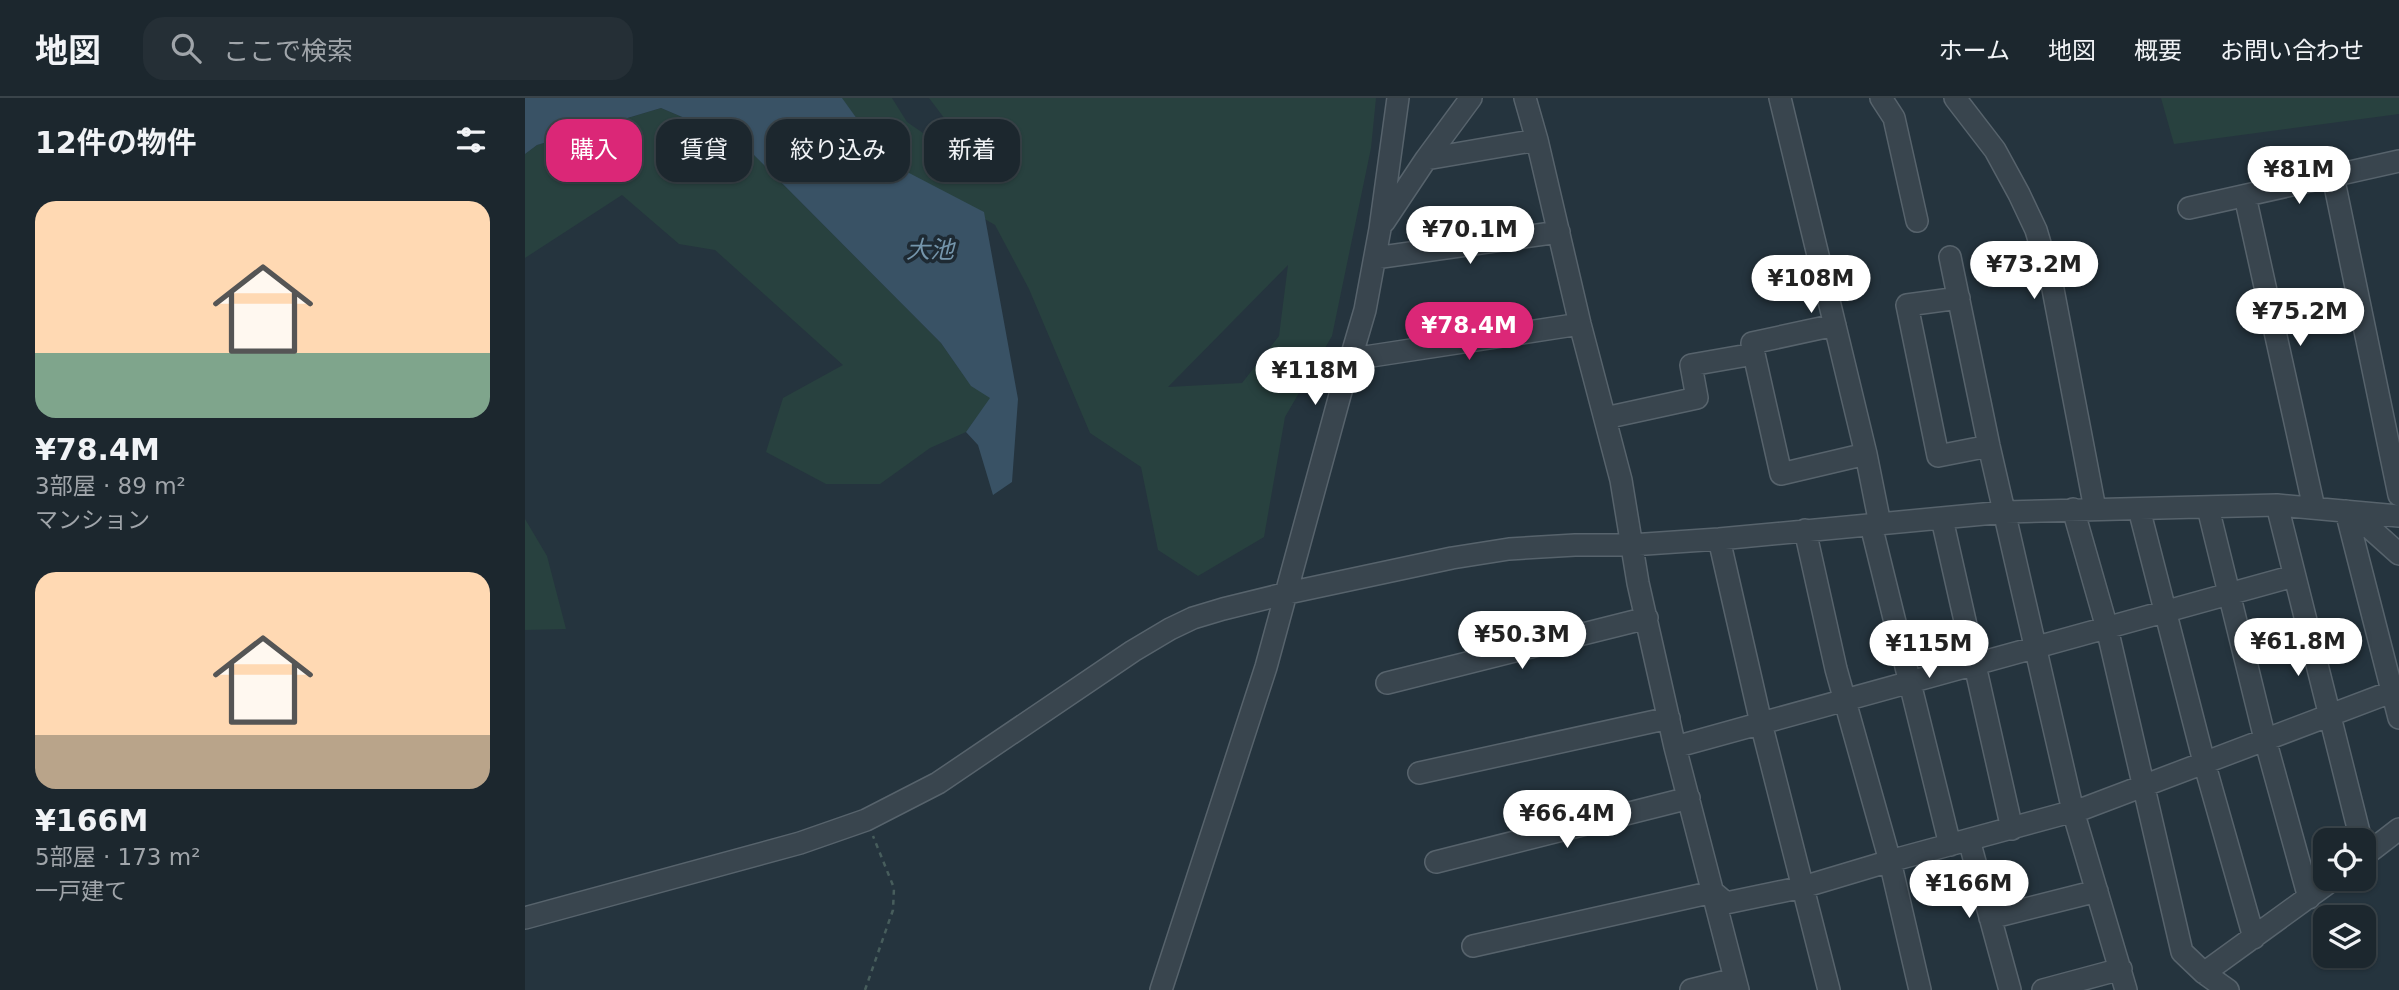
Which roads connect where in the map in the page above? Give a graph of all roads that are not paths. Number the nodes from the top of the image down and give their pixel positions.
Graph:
1 (1398, 98) edge
2 (1471, 98) edge
3 (1525, 98) edge
4 (1780, 98) edge
5 (1881, 98) edge
6 (1955, 98) edge
7 (1537, 140) junction
8 (1426, 159) junction
9 (2399, 162) edge
10 (2333, 176) junction
11 (2245, 196) junction
12 (2189, 208) dead end
13 (1917, 220) dead end
14 (1380, 229) junction
15 (1559, 232) junction
16 (1950, 257) dead end
17 (1375, 258) junction
18 (1959, 298) junction
19 (1580, 324) junction
20 (1835, 325) junction
21 (1753, 354) junction
22 (1352, 359) junction
23 (1605, 418) junction
24 (1989, 446) junction
25 (1867, 454) junction
26 (2399, 495) edge
27 (2277, 505) junction
28 (2208, 508) junction
29 (2314, 508) junction
30 (2073, 509) junction
31 (2095, 509) junction
32 (2139, 509) junction
33 (2005, 512) junction
34 (2349, 512) junction
35 (2399, 516) edge
36 (1942, 519) junction
37 (1875, 524) junction
38 (1805, 530) junction
39 (1719, 539) junction
40 (1631, 545) junction
41 (2399, 554) edge
42 (2294, 576) junction
43 (1288, 593) junction
44 (2229, 595) junction
45 (2165, 612) junction
46 (1647, 618) junction
47 (2107, 628) junction
48 (2034, 648) junction
49 (1974, 665) junction
50 (1387, 683) dead end
51 (1908, 683) junction
52 (2396, 691) edge
53 (1845, 700) junction
54 (2330, 715) junction
55 (1669, 718) junction
56 (2399, 718) edge
57 (1761, 723) junction
58 (2265, 739) junction
59 (1675, 747) junction
60 (2204, 762) junction
61 (1419, 773) dead end
62 (2143, 786) junction
63 (1689, 798) junction
64 (2073, 811) junction
65 (2358, 828) edge
66 (2012, 829) junction
67 (2399, 829) edge
68 (1959, 843) junction
69 (2376, 846) edge
70 (1890, 861) junction
71 (1436, 862) dead end
72 (1803, 887) junction
73 (2097, 891) junction
74 (2318, 891) edge
75 (1713, 892) junction
76 (2309, 898) junction
77 (525, 918) edge
78 (1990, 918) junction
79 (2254, 938) junction
80 (1473, 946) dead end
81 (2121, 968) junction
82 (2204, 973) junction
83 (1736, 984) edge
84 (1161, 990) edge
85 (1691, 990) edge
86 (1829, 990) edge
87 (1920, 990) edge
88 (2010, 990) edge
89 (2043, 990) edge
90 (2126, 990) edge
91 (2228, 990) edge

1 - 14 street
2 - 8 street
3 - 7 street
4 - 20 street
5 - 13 street
6 - 31 street
7 - 8 street
7 - 15 street
8 - 14 street
9 - 10 street
10 - 11 street
10 - 26 street
11 - 12 street
11 - 29 street
14 - 17 street
15 - 17 street
15 - 19 street
16 - 18 street
17 - 22 street
18 - 24 street
18 - 24 street
19 - 22 street
19 - 23 street
20 - 21 street
20 - 25 street
21 - 23 street
21 - 25 street
22 - 43 street
23 - 40 street
24 - 33 street
25 - 37 street
27 - 28 street
27 - 29 street
27 - 42 street
28 - 32 street
28 - 44 street
29 - 34 street
30 - 31 street
30 - 33 street
30 - 47 street
31 - 32 street
32 - 45 street
33 - 36 street
33 - 48 street
34 - 35 street
34 - 41 street
34 - 52 street
36 - 37 street
36 - 49 street
37 - 38 street
37 - 51 street
38 - 39 street
38 - 53 street
39 - 40 street
39 - 57 street
40 - 43 street
40 - 46 street
42 - 44 street
42 - 54 street
43 - 77 street
43 - 84 street
44 - 45 street
44 - 58 street
45 - 47 street
45 - 60 street
46 - 50 street
46 - 55 street
47 - 48 street
47 - 62 street
48 - 49 street
48 - 64 street
49 - 51 street
49 - 66 street
51 - 53 street
51 - 68 street
52 - 54 street
52 - 56 street
53 - 57 street
53 - 70 street
54 - 58 street
54 - 65 street
55 - 59 street
55 - 61 street
57 - 59 street
57 - 72 street
58 - 60 street
58 - 76 street
59 - 63 street
60 - 62 street
60 - 79 street
62 - 64 street
62 - 82 street
63 - 71 street
63 - 75 street
64 - 66 street
64 - 73 street
66 - 68 street
67 - 69 street
68 - 70 street
68 - 78 street
70 - 72 street
70 - 87 street
72 - 75 street
72 - 86 street
73 - 78 street
73 - 81 street
74 - 76 street
75 - 80 street
75 - 83 street
76 - 79 street
78 - 88 street
79 - 82 street
81 - 89 street
81 - 90 street
82 - 91 street
83 - 85 street

